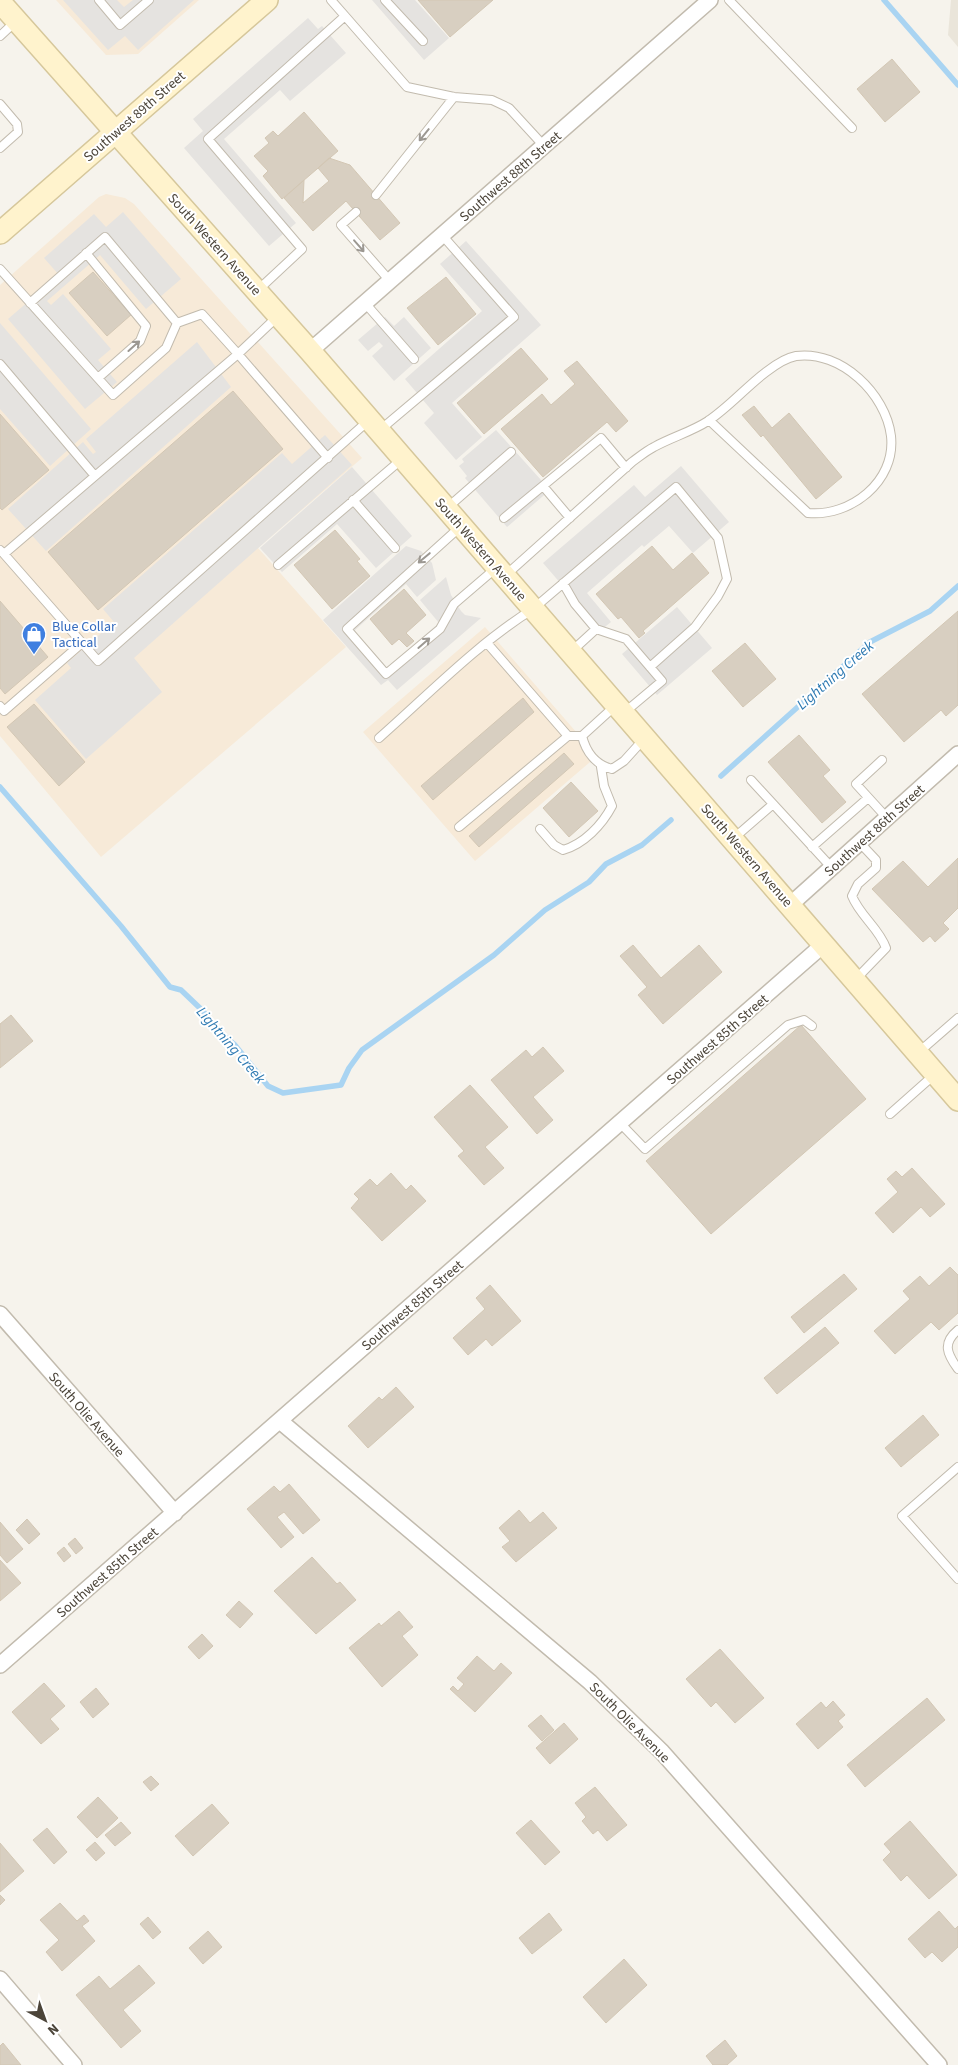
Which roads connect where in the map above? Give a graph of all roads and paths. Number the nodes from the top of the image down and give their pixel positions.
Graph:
1 (99, 0) edge
2 (149, 0) edge
3 (267, 0) edge
4 (330, 0) edge
5 (386, 0) edge
6 (710, 0) edge
7 (729, 0) edge
8 (1, 1) edge
9 (345, 16) junction
10 (17, 21) junction
11 (0, 36) edge
12 (423, 41) dead end
13 (454, 97) junction
14 (2, 110) edge
15 (852, 128) dead end
16 (115, 132) junction
17 (544, 146) junction
18 (0, 148) edge
19 (376, 195) dead end
20 (356, 212) dead end
21 (0, 233) edge
22 (442, 235) junction
23 (86, 253) junction
24 (0, 269) edge
25 (390, 281) junction
26 (257, 291) junction
27 (30, 303) junction
28 (365, 303) junction
29 (278, 316) junction
30 (177, 323) junction
31 (310, 351) junction
32 (238, 354) junction
33 (414, 359) dead end
34 (0, 364) edge
35 (98, 378) junction
36 (709, 420) junction
37 (374, 426) junction
38 (511, 452) dead end
39 (328, 458) junction
40 (402, 458) junction
41 (626, 468) junction
42 (95, 476) junction
43 (543, 486) junction
44 (354, 500) junction
45 (446, 509) junction
46 (504, 518) dead end
47 (570, 518) junction
48 (461, 526) junction
49 (395, 548) dead end
50 (2, 552) edge
51 (278, 565) dead end
52 (501, 572) junction
53 (563, 583) junction
54 (533, 609) junction
55 (596, 629) junction
56 (82, 643) junction
57 (487, 643) junction
58 (570, 652) junction
59 (650, 667) junction
60 (0, 706) edge
61 (620, 709) junction
62 (568, 736) junction
63 (582, 736) junction
64 (379, 738) dead end
65 (645, 738) junction
66 (958, 754) edge
67 (882, 760) dead end
68 (601, 766) junction
69 (751, 780) dead end
70 (868, 798) junction
71 (772, 805) junction
72 (886, 818) junction
73 (459, 827) dead end
74 (540, 829) dead end
75 (733, 839) junction
76 (860, 842) junction
77 (812, 847) junction
78 (832, 868) junction
79 (790, 905) junction
80 (823, 945) junction
81 (854, 981) junction
82 (958, 1018) edge
83 (812, 1026) dead end
84 (917, 1054) junction
85 (935, 1074) junction
86 (958, 1100) edge
87 (890, 1114) dead end
88 (620, 1123) junction
89 (0, 1314) edge
90 (958, 1330) edge
91 (958, 1369) edge
92 (280, 1421) junction
93 (958, 1466) edge
94 (175, 1514) junction
95 (958, 1579) edge
96 (0, 1665) edge
97 (0, 1979) edge
98 (74, 2065) edge
99 (939, 2065) edge

1 - 2 lane
3 - 16 main road, Southwest 89th Street
4 - 9 lane
5 - 12 lane
6 - 17 street, Southwest 88th Street
7 - 15 lane
8 - 10 main road, South Western Avenue
9 - 13 lane
9 - 26 lane
10 - 11 lane
10 - 16 main road, South Western Avenue
13 - 17 lane
13 -> 19 lane
14 - 18 lane
16 - 21 main road, Southwest 89th Street
16 - 26 main road, South Western Avenue
17 - 22 street, Southwest 88th Street
20 -> 25 lane
22 - 25 street, Southwest 88th Street
22 - 37 lane
23 - 27 lane
23 - 30 lane
35 -> 23 lane
24 - 27 lane
25 - 28 street, Southwest 88th Street
26 - 29 main road, South Western Avenue
27 - 35 lane
28 - 31 street, Southwest 88th Street
28 - 33 lane
29 - 31 main road, South Western Avenue
29 - 32 lane
30 - 32 lane
30 - 35 lane
31 - 37 main road, South Western Avenue
32 - 39 lane
32 - 42 lane
34 - 42 lane
36 - 36 lane
36 - 41 lane
37 - 39 lane
37 - 40 main road, South Western Avenue
38 - 45 lane
39 - 56 lane
40 - 44 lane
40 - 45 main road, South Western Avenue
41 - 43 lane
41 - 47 lane
42 - 50 lane
43 - 46 lane
43 - 47 lane
44 - 49 lane
44 - 51 lane
45 - 48 main road, South Western Avenue
47 - 52 lane
48 - 52 main road, South Western Avenue
48 -> 52 lane
50 - 56 lane
52 - 54 main road, South Western Avenue
53 - 54 lane
53 - 55 lane
53 - 59 lane
54 - 57 lane
54 - 58 main road, South Western Avenue
55 - 58 lane
55 - 59 lane
56 - 60 lane
57 - 62 lane
57 - 64 lane
58 - 61 main road, South Western Avenue
59 - 61 lane
61 - 63 lane
61 - 65 main road, South Western Avenue
62 - 63 lane
62 - 73 lane
63 - 68 lane
65 - 68 lane
65 - 75 main road, South Western Avenue
66 - 72 street, Southwest 86th Street
67 - 70 lane
68 - 74 lane
69 - 71 lane
70 - 72 lane
70 - 77 lane
71 - 75 lane
71 - 77 lane
72 - 76 street, Southwest 86th Street
75 - 79 main road, South Western Avenue
76 - 78 street, Southwest 86th Street
76 - 81 lane
77 - 78 lane
78 - 79 street, Southwest 86th Street
79 - 80 main road, South Western Avenue
80 - 81 main road, South Western Avenue
80 - 88 street, Southwest 85th Street
81 - 84 main road, South Western Avenue
82 - 84 lane
83 - 88 lane
84 - 85 main road, South Western Avenue
85 - 86 main road, South Western Avenue
85 - 87 lane
88 - 92 street, Southwest 85th Street
89 - 94 street, South Olie Avenue
90 - 91 lane
92 - 94 street, Southwest 85th Street
92 - 99 street, South Olie Avenue
93 - 95 lane
94 - 96 street, Southwest 85th Street
97 - 98 street

